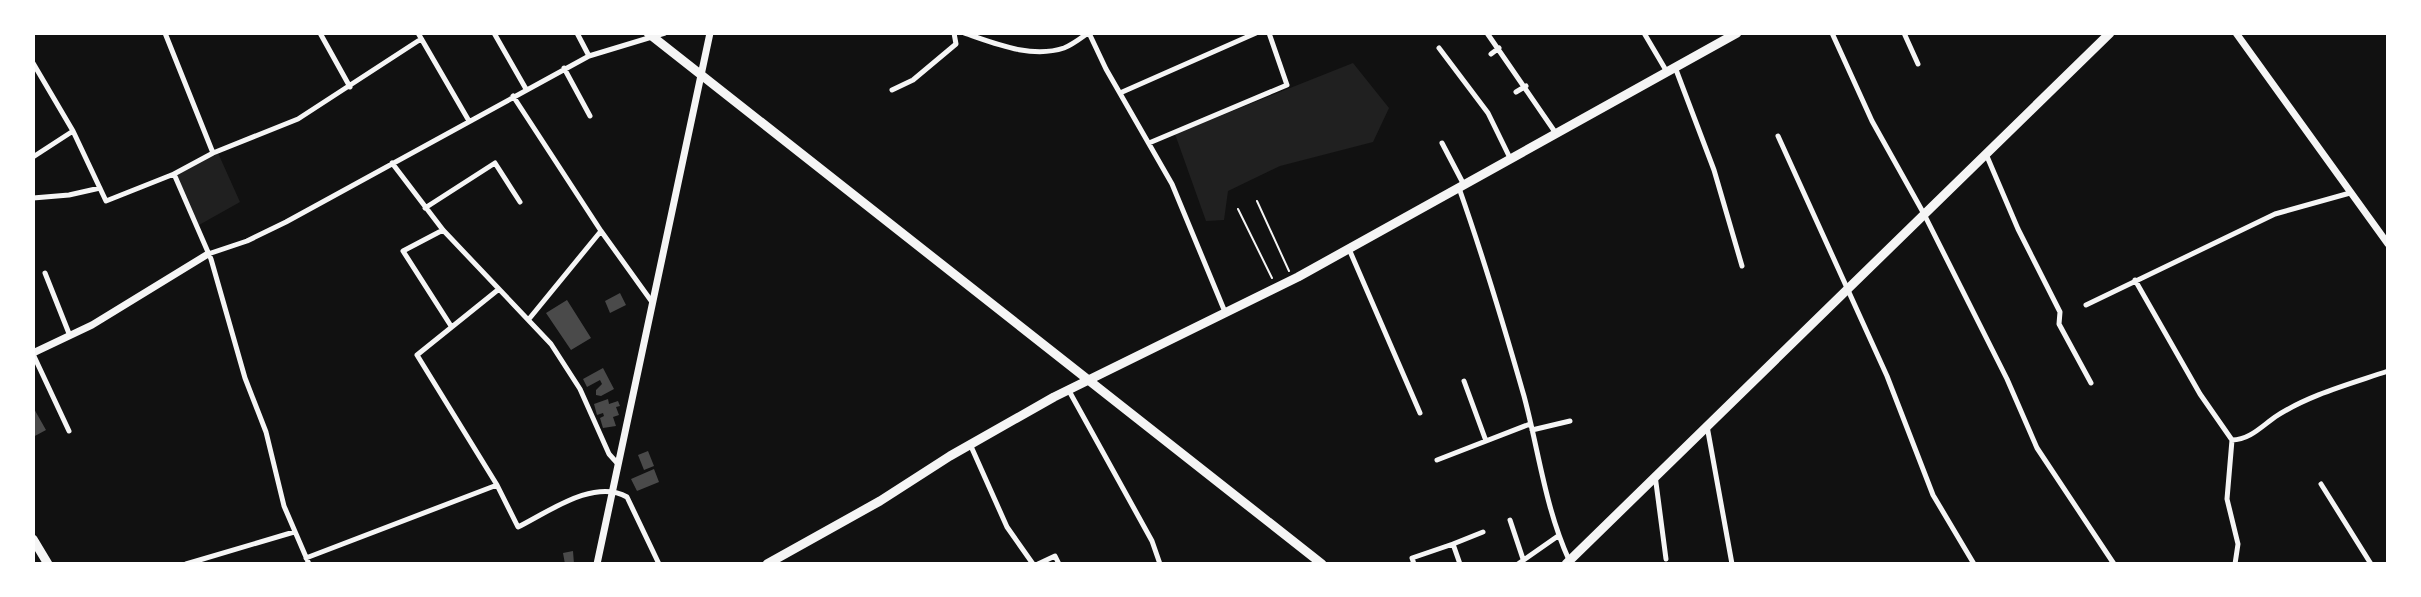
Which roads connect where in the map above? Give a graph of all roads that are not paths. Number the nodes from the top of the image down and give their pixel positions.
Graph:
1 (165, 33) edge
2 (320, 33) edge
3 (494, 33) edge
4 (577, 33) edge
5 (665, 33) edge
6 (710, 33) edge
7 (954, 33) edge
8 (964, 33) edge
9 (1089, 33) edge
10 (1256, 33) edge
11 (1269, 33) edge
12 (1487, 33) edge
13 (1644, 33) edge
14 (1737, 33) edge
15 (1832, 33) edge
16 (1904, 33) edge
17 (2110, 33) edge
18 (2236, 33) edge
19 (650, 35) edge
20 (419, 36) edge
21 (1439, 48) dead end
22 (1499, 48) junction
23 (1491, 54) dead end
24 (589, 56) junction
25 (33, 63) edge
26 (1918, 64) dead end
27 (564, 68) junction
28 (1671, 69) junction
29 (701, 75) junction
30 (1525, 86) junction
31 (350, 87) junction
32 (526, 89) junction
33 (892, 90) dead end
34 (1517, 92) dead end
35 (1119, 93) junction
36 (513, 96) junction
37 (590, 116) dead end
38 (468, 121) junction
39 (73, 131) junction
40 (1555, 132) junction
41 (1778, 136) dead end
42 (1149, 143) junction
43 (1442, 144) dead end
44 (214, 153) junction
45 (1986, 154) junction
46 (33, 157) edge
47 (1510, 158) junction
48 (392, 163) junction
49 (174, 174) junction
50 (1462, 186) junction
51 (100, 188) junction
52 (2350, 193) junction
53 (33, 198) edge
54 (520, 202) dead end
55 (425, 208) junction
56 (1924, 215) junction
57 (443, 230) junction
58 (601, 231) junction
59 (2385, 234) edge
60 (2388, 244) edge
61 (1349, 250) junction
62 (208, 254) junction
63 (1742, 266) dead end
64 (45, 273) dead end
65 (2135, 281) junction
66 (499, 289) junction
67 (1847, 290) junction
68 (652, 302) junction
69 (2086, 306) dead end
70 (1225, 312) junction
71 (529, 319) junction
72 (451, 326) junction
73 (70, 336) junction
74 (33, 353) edge
75 (2076, 354) junction
76 (2067, 359) dead end
77 (2388, 371) edge
78 (1087, 379) junction
79 (1464, 381) dead end
80 (2091, 383) dead end
81 (1068, 389) junction
82 (1420, 413) dead end
83 (1570, 421) dead end
84 (1707, 425) junction
85 (1531, 427) junction
86 (69, 431) dead end
87 (2232, 440) junction
88 (1486, 441) junction
89 (970, 444) junction
90 (1437, 460) dead end
91 (618, 464) junction
92 (1656, 475) junction
93 (2321, 484) dead end
94 (498, 485) junction
95 (612, 491) junction
96 (1510, 520) dead end
97 (294, 532) junction
98 (1483, 533) dead end
99 (1558, 536) junction
100 (33, 539) edge
101 (1453, 544) junction
102 (1666, 559) dead end
103 (308, 561) edge
104 (1520, 561) edge
105 (1569, 563) edge
106 (48, 564) edge
107 (186, 564) edge
108 (597, 564) edge
109 (659, 564) edge
110 (767, 564) edge
111 (1032, 564) edge
112 (1038, 564) edge
113 (1059, 564) edge
114 (1160, 564) edge
115 (1322, 564) edge
116 (1414, 564) edge
117 (1460, 564) edge
118 (1732, 564) edge
119 (1974, 564) edge
120 (2114, 564) edge
121 (2235, 564) edge
122 (2371, 564) edge

1 - 44 street
2 - 31 street
3 - 32 street
4 - 24 street
5 - 19 street
6 - 29 street
7 - 33 street
8 - 9 street
9 - 35 street
10 - 35 street
11 - 42 street
12 - 22 street
13 - 28 street
14 - 28 main road
15 - 56 street
16 - 26 street
17 - 45 main road
18 - 52 street
19 - 24 street
19 - 29 main road
20 - 31 street
20 - 38 street
21 - 47 street
22 - 23 street
22 - 30 street
24 - 27 street
25 - 39 street
27 - 32 street
27 - 37 street
28 - 40 main road
28 - 63 street
29 - 68 street
29 - 78 main road
30 - 34 street
30 - 40 street
31 - 44 street
32 - 36 street
35 - 42 street
36 - 38 street
36 - 58 street
38 - 48 street
39 - 46 street
39 - 51 street
40 - 47 main road
41 - 67 street
42 - 70 street
43 - 50 street
44 - 49 street
45 - 56 main road
45 - 75 street
47 - 50 main road
48 - 55 street
48 - 62 street
49 - 51 street
49 - 62 street
50 - 61 main road
50 - 85 street
51 - 53 street
52 - 59 street
52 - 65 street
54 - 55 street
55 - 57 street
56 - 67 main road
56 - 120 street
57 - 66 street
57 - 72 street
58 - 68 street
58 - 71 street
59 - 60 street
61 - 70 main road
61 - 82 street
62 - 73 street
62 - 97 street
64 - 73 street
65 - 69 street
65 - 87 street
66 - 71 street
66 - 72 street
67 - 84 main road
67 - 119 street
68 - 91 street
70 - 78 main road
71 - 91 street
72 - 94 street
73 - 74 street
74 - 86 street
75 - 76 street
75 - 80 street
77 - 87 street
78 - 81 main road
78 - 115 main road
79 - 88 street
81 - 89 main road
81 - 114 street
83 - 85 street
84 - 92 main road
84 - 118 street
85 - 88 street
85 - 99 street
87 - 121 street
88 - 90 street
89 - 110 main road
89 - 111 street
91 - 95 street
92 - 102 street
92 - 105 main road
93 - 122 street
94 - 95 street
94 - 103 street
95 - 108 street
95 - 109 street
96 - 104 street
97 - 103 street
97 - 107 street
98 - 101 street
99 - 104 street
99 - 105 street
100 - 106 main road
101 - 116 street
101 - 117 street
112 - 113 street

